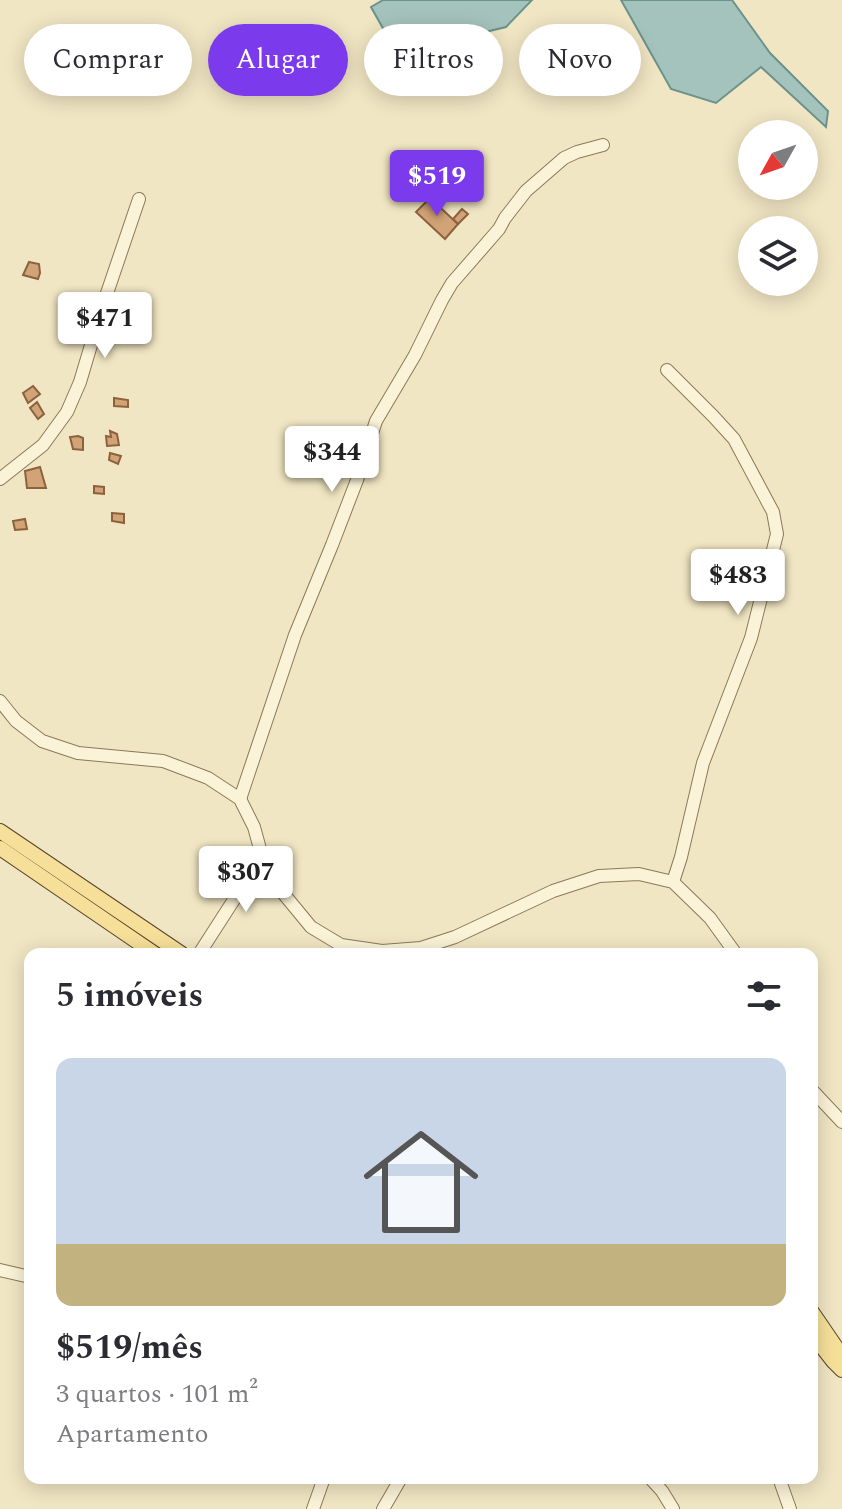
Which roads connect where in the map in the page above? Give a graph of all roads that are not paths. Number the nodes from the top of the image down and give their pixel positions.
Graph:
1 (603, 145) dead end
2 (139, 199) dead end
3 (667, 370) dead end
4 (0, 479) edge
5 (0, 701) edge
6 (240, 799) junction
7 (0, 831) edge
8 (0, 848) edge
9 (262, 856) junction
10 (673, 882) junction
11 (146, 948) edge
12 (173, 948) edge
13 (203, 948) edge
14 (362, 948) edge
15 (421, 948) edge
16 (732, 948) edge
17 (818, 1096) edge
18 (842, 1122) edge
19 (0, 1270) edge
20 (24, 1276) edge
21 (818, 1322) edge
22 (818, 1339) edge
23 (840, 1359) edge
24 (322, 1484) edge
25 (398, 1484) edge
26 (656, 1484) edge
27 (781, 1484) edge
28 (313, 1509) edge
29 (383, 1509) edge
30 (673, 1509) edge
31 (790, 1509) edge

1 - 6 street
2 - 4 street
3 - 10 street
5 - 6 street
6 - 9 street
7 - 12 main road
8 - 11 main road
9 - 13 street
9 - 14 street
10 - 15 street
10 - 16 street
17 - 18 street
19 - 20 street
21 - 23 main road
22 - 23 main road
24 - 28 street
25 - 29 street
26 - 30 street
27 - 31 street

